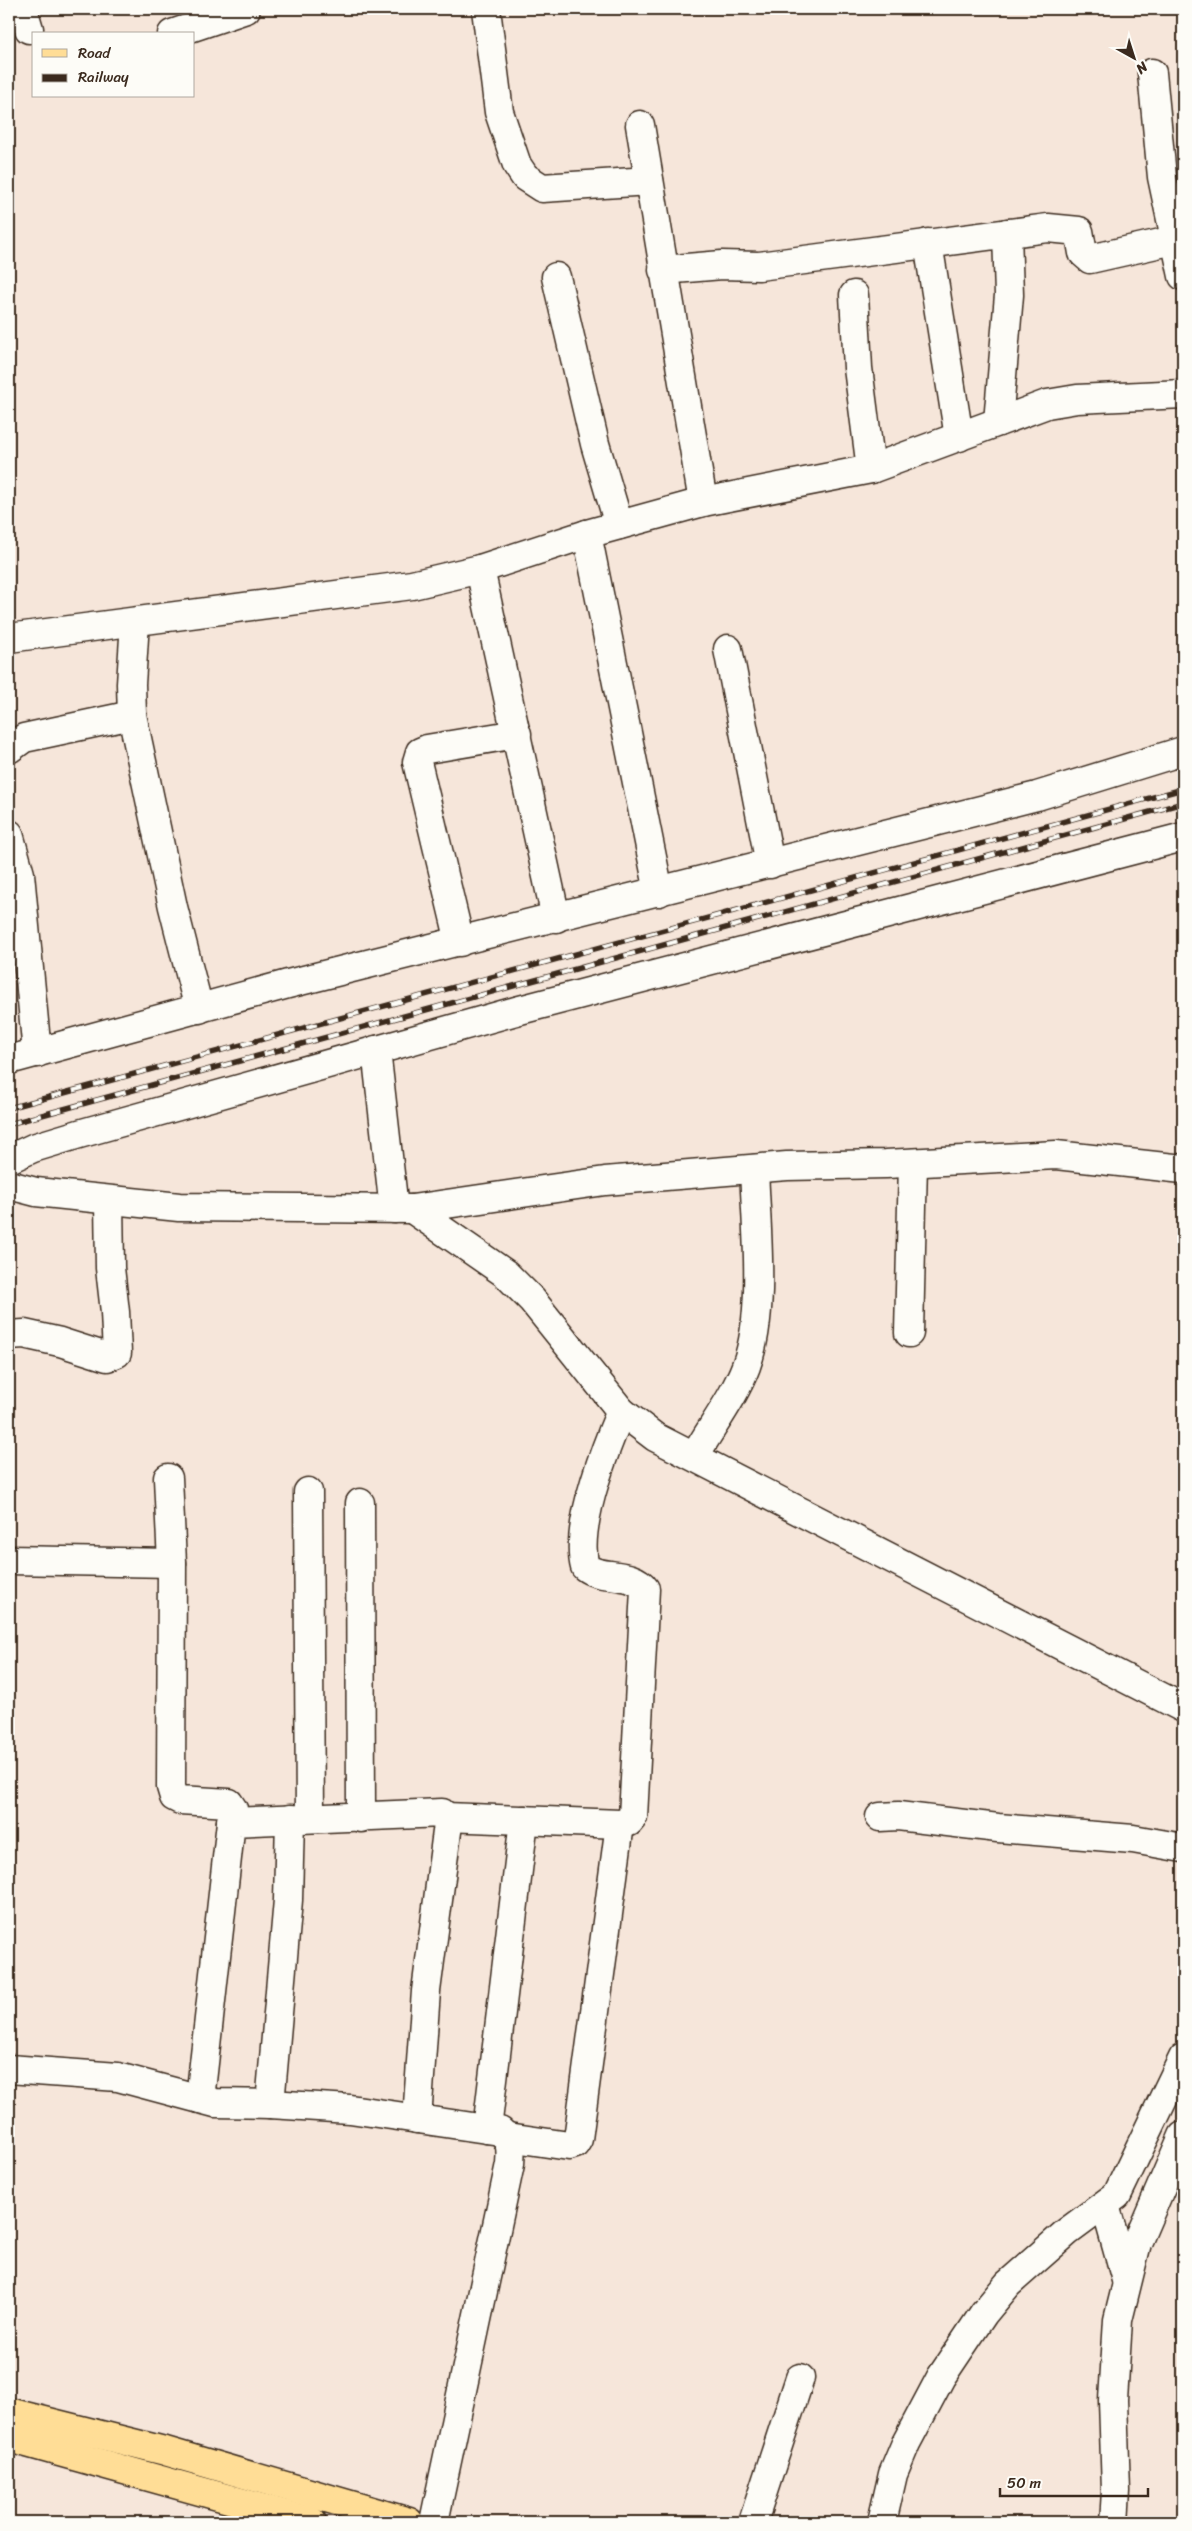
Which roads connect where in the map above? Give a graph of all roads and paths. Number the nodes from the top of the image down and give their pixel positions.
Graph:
1 (246, 9) edge
2 (486, 9) edge
3 (178, 32) edge
4 (1152, 73) dead end
5 (640, 125) dead end
6 (649, 181) junction
7 (1007, 233) junction
8 (1179, 239) edge
9 (928, 243) junction
10 (663, 270) junction
11 (1183, 276) edge
12 (556, 277) dead end
13 (854, 295) dead end
14 (1183, 394) edge
15 (998, 422) junction
16 (959, 438) junction
17 (871, 469) junction
18 (703, 502) junction
19 (619, 525) junction
20 (587, 534) junction
21 (480, 569) junction
22 (135, 622) junction
23 (9, 638) edge
24 (728, 649) dead end
25 (132, 715) junction
26 (517, 734) junction
27 (9, 749) edge
28 (1183, 751) edge
29 (9, 834) edge
30 (1183, 837) edge
31 (770, 864) junction
32 (659, 892) junction
33 (556, 918) junction
34 (460, 942) junction
35 (200, 1009) junction
36 (376, 1050) junction
37 (37, 1053) junction
38 (9, 1060) edge
39 (9, 1159) edge
40 (913, 1163) junction
41 (754, 1169) junction
42 (1183, 1169) edge
43 (9, 1185) edge
44 (109, 1201) junction
45 (403, 1209) junction
46 (909, 1333) dead end
47 (9, 1335) edge
48 (620, 1411) junction
49 (695, 1456) junction
50 (168, 1478) dead end
51 (308, 1492) dead end
52 (360, 1503) dead end
53 (9, 1560) edge
54 (172, 1562) junction
55 (1183, 1708) edge
56 (446, 1817) junction
57 (880, 1817) dead end
58 (361, 1818) junction
59 (300, 1819) junction
60 (524, 1820) junction
61 (231, 1822) junction
62 (620, 1824) junction
63 (1183, 1848) edge
64 (1183, 2058) edge
65 (9, 2069) edge
66 (200, 2100) junction
67 (270, 2104) junction
68 (417, 2119) junction
69 (497, 2133) junction
70 (1183, 2136) edge
71 (1105, 2205) junction
72 (1126, 2281) junction
73 (800, 2378) dead end
74 (9, 2412) edge
75 (9, 2438) edge
76 (312, 2494) junction
77 (309, 2522) edge
78 (408, 2522) edge
79 (434, 2522) edge
80 (753, 2522) edge
81 (882, 2522) edge
82 (1114, 2522) edge

1 - 3 street
2 - 6 street
4 - 8 street
5 - 6 street
6 - 10 street
7 - 8 street
7 - 9 street
7 - 15 street
8 - 11 street
9 - 10 street
9 - 16 street
10 - 18 street
12 - 19 street
13 - 17 street
14 - 15 street
15 - 16 street
16 - 17 street
17 - 18 street
18 - 19 street
19 - 20 street
20 - 21 street
20 - 32 street
21 - 22 street
21 - 26 street
22 - 23 street
22 - 25 street
24 - 31 street
25 - 27 street
25 - 35 street
26 - 33 street
26 - 34 street
28 - 31 street
29 - 37 street
30 - 36 street
31 - 32 street
32 - 33 street
33 - 34 street
34 - 35 street
35 - 37 street
36 - 39 street
36 - 45 street
37 - 38 street
40 - 41 street
40 - 42 street
40 - 46 street
41 - 45 street
41 - 49 street
43 - 44 street
44 - 45 street
44 - 47 street
45 - 48 street
48 - 49 street
48 - 62 street
49 - 55 street
50 - 54 street
51 - 59 street
52 - 58 street
53 - 54 street
54 - 61 street
56 - 58 street
56 - 60 street
56 - 68 street
57 - 63 street
58 - 59 street
59 - 61 street
59 - 67 street
60 - 62 street
60 - 69 street
61 - 66 street
62 - 69 street
64 - 71 street
65 - 66 street
66 - 67 street
67 - 68 street
68 - 69 street
69 - 79 street
70 - 72 street
71 - 72 street
71 - 81 street
72 - 82 street
73 - 80 street
74 - 76 main road
75 - 77 main road
76 - 77 street
76 - 78 main road

